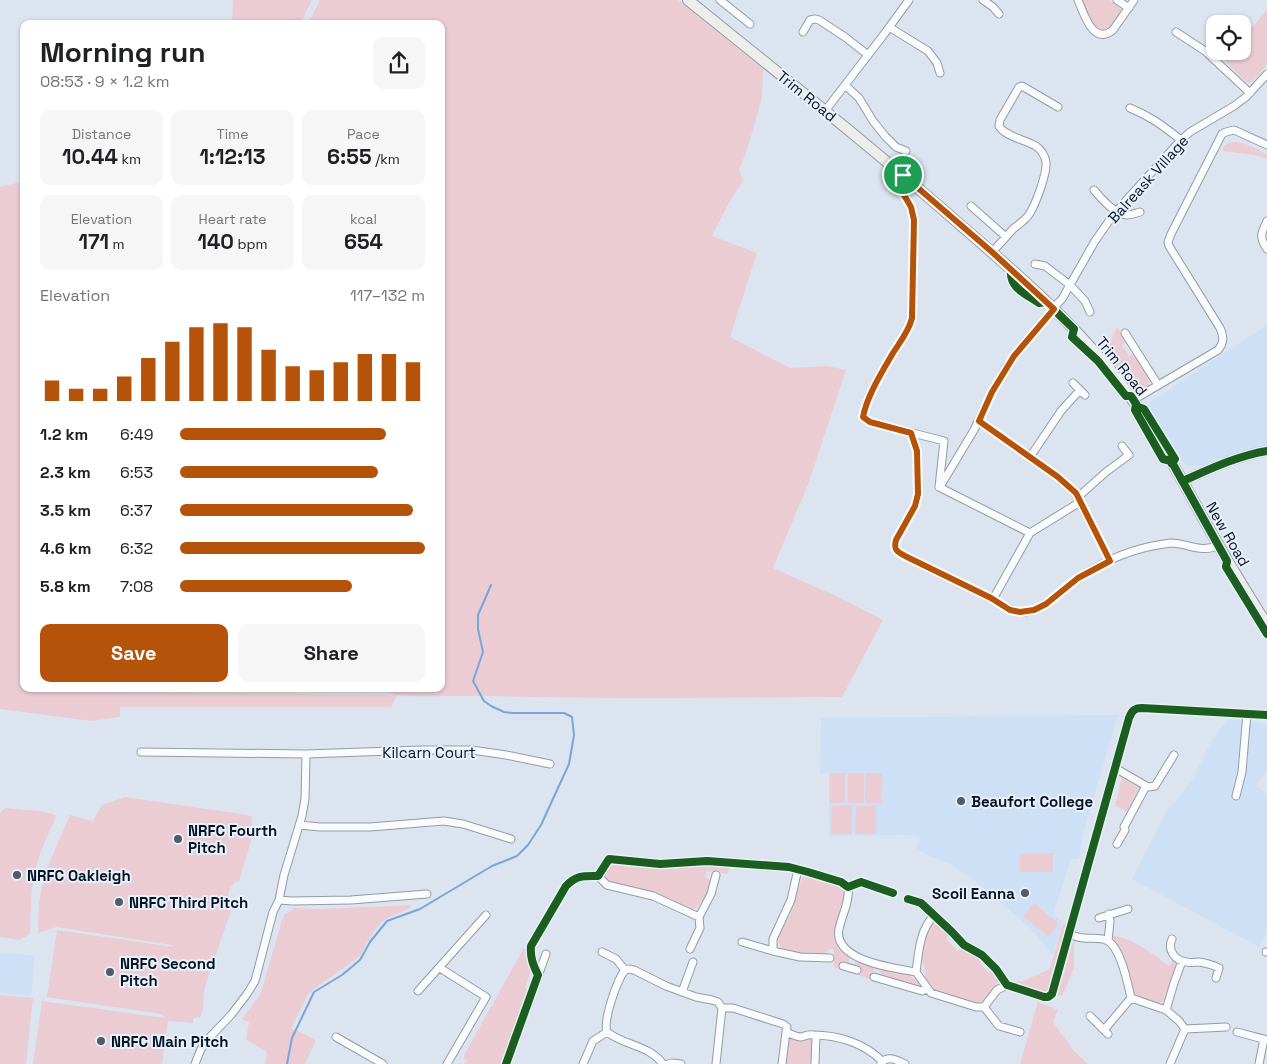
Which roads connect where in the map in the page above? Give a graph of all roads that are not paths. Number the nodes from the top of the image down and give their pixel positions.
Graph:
1 (688, 0) edge
2 (720, 0) edge
3 (909, 0) edge
4 (982, 0) edge
5 (1078, 0) edge
6 (1117, 0) edge
7 (1134, 0) edge
8 (1129, 8) junction
9 (999, 14) dead end
10 (750, 24) dead end
11 (889, 27) junction
12 (803, 32) dead end
13 (1176, 32) dead end
14 (868, 55) junction
15 (940, 73) dead end
16 (1267, 74) edge
17 (845, 85) junction
18 (1250, 92) junction
19 (1058, 107) dead end
20 (1130, 108) dead end
21 (825, 111) junction
22 (1181, 140) junction
23 (1267, 145) edge
24 (906, 150) dead end
25 (903, 175) junction
26 (1094, 190) dead end
27 (971, 206) dead end
28 (1117, 211) junction
29 (1140, 212) dead end
30 (1267, 221) edge
31 (1006, 237) junction
32 (1267, 248) edge
33 (992, 252) junction
34 (1035, 264) dead end
35 (1070, 286) junction
36 (1054, 309) junction
37 (1090, 312) dead end
38 (1125, 333) dead end
39 (1073, 383) dead end
40 (1158, 385) junction
41 (1133, 400) junction
42 (979, 421) junction
43 (911, 433) junction
44 (1122, 446) dead end
45 (1267, 451) edge
46 (1030, 457) junction
47 (1183, 481) junction
48 (939, 487) junction
49 (1079, 500) junction
50 (1030, 533) junction
51 (1218, 545) junction
52 (1110, 561) junction
53 (992, 599) junction
54 (1267, 625) edge
55 (1248, 713) junction
56 (1267, 715) edge
57 (141, 752) dead end
58 (306, 754) junction
59 (1174, 755) dead end
60 (550, 764) dead end
61 (1115, 768) junction
62 (1146, 786) junction
63 (1236, 796) dead end
64 (299, 825) junction
65 (510, 839) dead end
66 (1118, 844) dead end
67 (798, 870) junction
68 (716, 875) dead end
69 (598, 876) junction
70 (848, 887) junction
71 (893, 893) dead end
72 (426, 894) dead end
73 (908, 899) dead end
74 (279, 900) junction
75 (1128, 909) dead end
76 (1109, 914) junction
77 (486, 915) dead end
78 (934, 915) junction
79 (699, 917) junction
80 (1099, 918) dead end
81 (1069, 934) junction
82 (1172, 939) dead end
83 (1108, 941) junction
84 (742, 942) dead end
85 (690, 949) dead end
86 (773, 951) junction
87 (602, 952) dead end
88 (546, 954) dead end
89 (854, 956) junction
90 (830, 958) dead end
91 (1182, 961) junction
92 (693, 962) dead end
93 (440, 968) junction
94 (850, 969) dead end
95 (625, 970) junction
96 (916, 972) junction
97 (538, 975) junction
98 (874, 977) dead end
99 (1216, 978) dead end
100 (1007, 985) junction
101 (927, 989) junction
102 (418, 991) dead end
103 (682, 992) junction
104 (1131, 998) junction
105 (984, 1007) junction
106 (722, 1008) junction
107 (1166, 1010) junction
108 (1090, 1016) dead end
109 (1226, 1027) dead end
110 (1185, 1029) junction
111 (607, 1032) junction
112 (786, 1032) junction
113 (1020, 1032) dead end
114 (1237, 1032) dead end
115 (816, 1035) junction
116 (336, 1037) dead end
117 (1266, 1040) edge
118 (881, 1062) edge
119 (195, 1064) edge
120 (383, 1064) edge
121 (448, 1064) edge
122 (506, 1064) edge
123 (583, 1064) edge
124 (663, 1064) edge
125 (668, 1064) edge
126 (681, 1064) edge
127 (716, 1064) edge
128 (782, 1064) edge
129 (815, 1064) edge
130 (905, 1064) edge
131 (1170, 1064) edge
132 (1259, 1064) edge

1 - 21 main road, Trim Road
2 - 10 street
3 - 11 street
4 - 9 street
5 - 8 street
6 - 8 street
7 - 8 street
11 - 14 street
11 - 15 street
12 - 14 street
13 - 18 street
14 - 17 street
16 - 18 street, Balreask Village
17 - 21 street
17 - 24 street
18 - 22 street, Balreask Village
19 - 31 street
20 - 22 street
21 - 25 main road, Trim Road
22 - 28 street, Balreask Village
23 - 40 street
25 - 33 main road, Trim Road
25 - 43 street
26 - 28 street
27 - 31 street
28 - 29 street
28 - 35 street, Balreask Village
30 - 32 street
31 - 33 street
33 - 36 main road, Trim Road
34 - 35 street
35 - 36 street, Balreask Village
35 - 37 street
36 - 41 main road, Trim Road
36 - 42 street, Balreask Village
38 - 40 street
39 - 46 street
40 - 41 street
41 - 47 main road, Trim Road
42 - 46 street
42 - 48 street, Balreask Village
43 - 48 street
43 - 53 street
44 - 49 street
45 - 47 street
46 - 49 street
47 - 51 main road, New Road
48 - 50 street
49 - 50 street
49 - 52 street
50 - 53 street
51 - 52 street
51 - 54 main road, New Road
52 - 53 street
55 - 56 street
55 - 61 street
55 - 63 street
57 - 58 street, Kilcarn Court
58 - 60 street, Kilcarn Court
58 - 64 street
59 - 62 street
61 - 62 street
61 - 81 street
62 - 66 street
64 - 65 street
64 - 74 street
67 - 69 street
67 - 70 street
67 - 86 street
68 - 79 street
69 - 79 street
69 - 97 street
70 - 71 street
70 - 89 street
72 - 74 street
73 - 78 street
74 - 119 street
75 - 76 street
76 - 80 street
76 - 83 street
77 - 93 street
78 - 96 street
78 - 100 street
79 - 85 street
81 - 83 street
81 - 100 street
82 - 91 street
83 - 104 street
84 - 86 street
86 - 90 street
87 - 95 street
88 - 97 street
89 - 94 street
89 - 96 street
91 - 99 street
91 - 107 street
92 - 103 street
93 - 102 street
93 - 121 street
95 - 103 street
95 - 111 street
96 - 101 street
97 - 122 street
98 - 101 street
100 - 105 street
101 - 105 street
103 - 106 street
104 - 107 street
104 - 108 street
105 - 113 street
106 - 112 street
106 - 127 street
107 - 110 street
109 - 110 street
110 - 131 street
111 - 123 street
111 - 124 street
112 - 115 street
112 - 128 street
114 - 117 street
115 - 118 street
115 - 129 street
116 - 120 street
117 - 132 street
118 - 130 street
125 - 126 street

